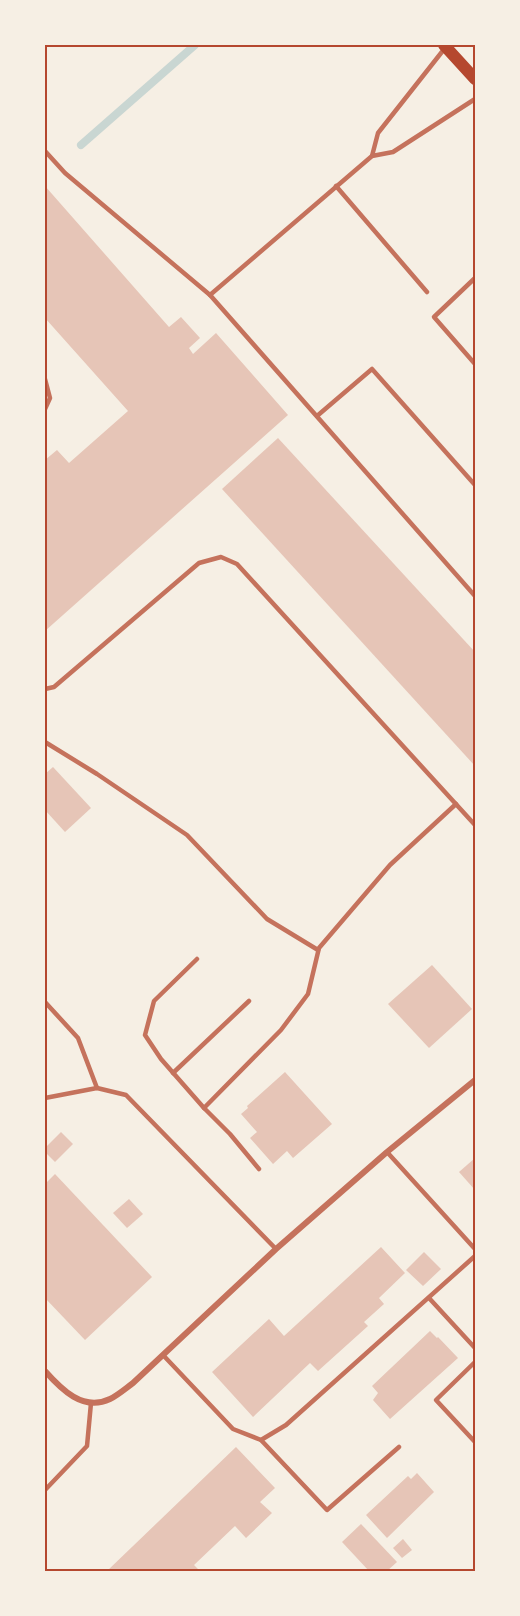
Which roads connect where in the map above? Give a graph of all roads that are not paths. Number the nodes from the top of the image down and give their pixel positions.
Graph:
1 (445, 46) edge
2 (475, 80) edge
3 (475, 99) edge
4 (45, 151) edge
5 (372, 156) junction
6 (336, 186) junction
7 (475, 278) edge
8 (427, 292) dead end
9 (210, 295) junction
10 (475, 364) edge
11 (45, 380) edge
12 (45, 410) edge
13 (317, 416) junction
14 (475, 485) edge
15 (475, 596) edge
16 (45, 689) edge
17 (45, 742) edge
18 (456, 804) junction
19 (475, 825) edge
20 (318, 950) junction
21 (197, 959) dead end
22 (249, 1001) dead end
23 (45, 1002) edge
24 (173, 1072) junction
25 (475, 1080) edge
26 (97, 1088) junction
27 (45, 1098) edge
28 (204, 1108) junction
29 (387, 1152) junction
30 (259, 1169) dead end
31 (276, 1249) junction
32 (475, 1249) edge
33 (475, 1256) edge
34 (429, 1298) junction
35 (475, 1348) edge
36 (162, 1355) junction
37 (475, 1362) edge
38 (45, 1371) edge
39 (91, 1402) junction
40 (261, 1440) junction
41 (475, 1442) edge
42 (399, 1447) dead end
43 (45, 1490) edge

1 - 2 main road
1 - 5 lane
3 - 5 lane
4 - 9 lane
5 - 6 lane
6 - 8 lane
6 - 9 lane
7 - 10 lane
9 - 13 lane
11 - 12 lane
13 - 14 lane
13 - 15 lane
16 - 18 lane
17 - 20 lane
18 - 19 lane
18 - 20 lane
20 - 28 lane
21 - 24 lane
22 - 24 lane
23 - 26 lane
24 - 28 lane
25 - 29 street
26 - 27 lane
26 - 31 lane
28 - 30 lane
29 - 31 street
29 - 32 lane
31 - 36 street
33 - 34 lane
34 - 35 lane
34 - 40 lane
36 - 39 street
36 - 40 lane
37 - 41 lane
38 - 39 street
39 - 43 lane
40 - 42 lane

